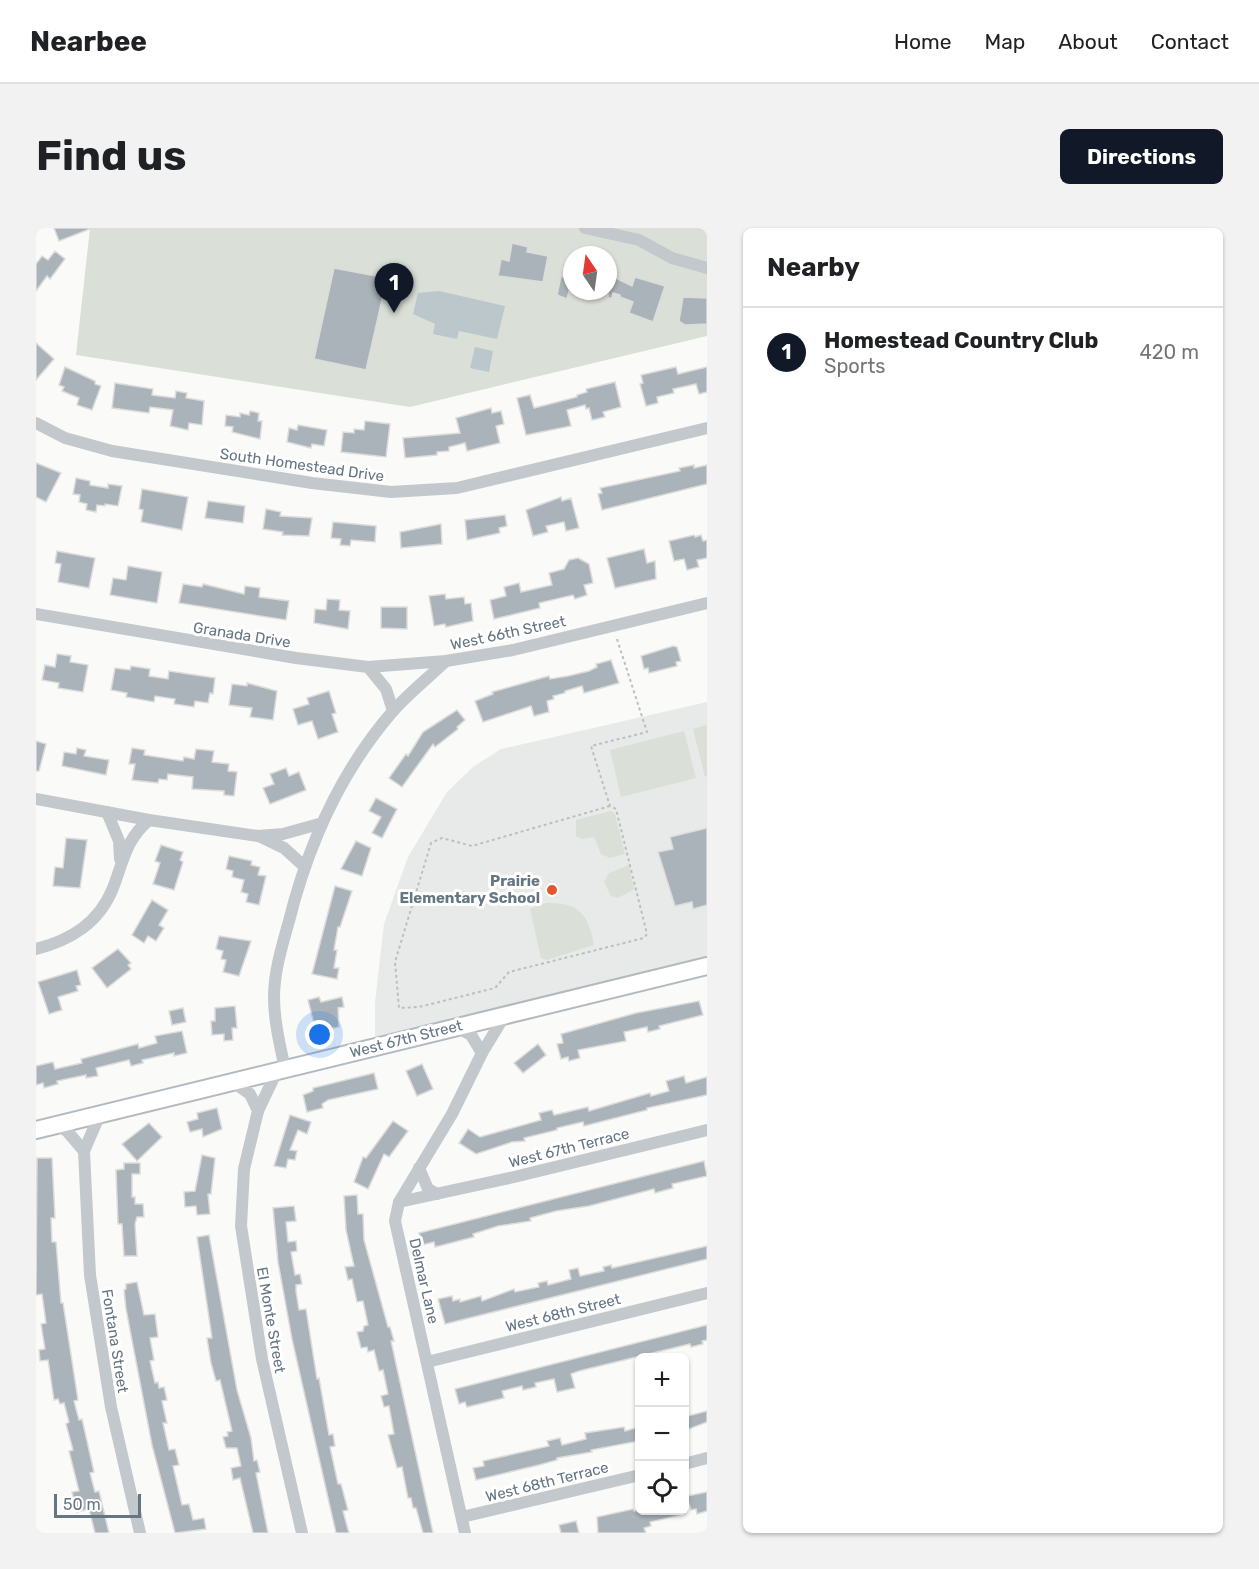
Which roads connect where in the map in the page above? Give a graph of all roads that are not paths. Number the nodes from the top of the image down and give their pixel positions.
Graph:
1 (585, 228) edge
2 (707, 268) edge
3 (36, 423) edge
4 (707, 428) edge
5 (707, 603) edge
6 (36, 614) edge
7 (446, 662) junction
8 (368, 667) junction
9 (393, 711) junction
10 (36, 799) edge
11 (108, 812) junction
12 (149, 820) junction
13 (320, 824) junction
14 (258, 836) junction
15 (120, 863) junction
16 (305, 867) junction
17 (36, 949) edge
18 (707, 966) edge
19 (505, 1015) junction
20 (456, 1027) junction
21 (482, 1053) junction
22 (281, 1070) junction
23 (233, 1082) junction
24 (258, 1111) junction
25 (100, 1114) junction
26 (56, 1125) junction
27 (36, 1130) edge
28 (707, 1130) edge
29 (84, 1151) junction
30 (419, 1168) junction
31 (437, 1194) junction
32 (399, 1202) junction
33 (707, 1293) edge
34 (427, 1362) junction
35 (707, 1458) edge
36 (689, 1463) edge
37 (635, 1476) edge
38 (462, 1517) junction
39 (140, 1533) edge
40 (302, 1533) edge
41 (465, 1533) edge

1 - 2 street
3 - 4 street, South Homestead Drive
5 - 7 street, West 66th Street
6 - 8 street, Granada Drive
7 - 8 street, Granada Drive
7 - 9 street, West 66th Street
8 - 9 street
9 - 13 street, West 66th Street
10 - 11 street
11 - 12 street
11 - 15 street
12 - 14 street
12 - 15 street
13 - 14 street
13 - 16 street
14 - 16 street
15 - 17 street
16 - 22 street
18 - 19 street, West 67th Street
19 - 20 street, West 67th Street
19 - 21 street, Delmar Lane
20 - 21 street
20 - 22 street, West 67th Street
21 - 30 street, Delmar Lane
22 - 23 street, West 67th Street
22 - 24 street, El Monte Street
23 - 24 street
23 - 25 street, West 67th Street
24 - 40 street, El Monte Street
25 - 26 street, West 67th Street
25 - 29 street, Fontana Street
26 - 27 street, West 67th Street
26 - 29 street
28 - 31 street, West 67th Terrace
29 - 39 street, Fontana Street
30 - 31 street
30 - 32 street, Delmar Lane
31 - 32 street, West 67th Terrace
32 - 34 street, Delmar Lane
33 - 34 street, West 68th Street
34 - 38 street, Delmar Lane
35 - 36 street
37 - 38 street, West 68th Terrace
38 - 41 street, Delmar Lane

